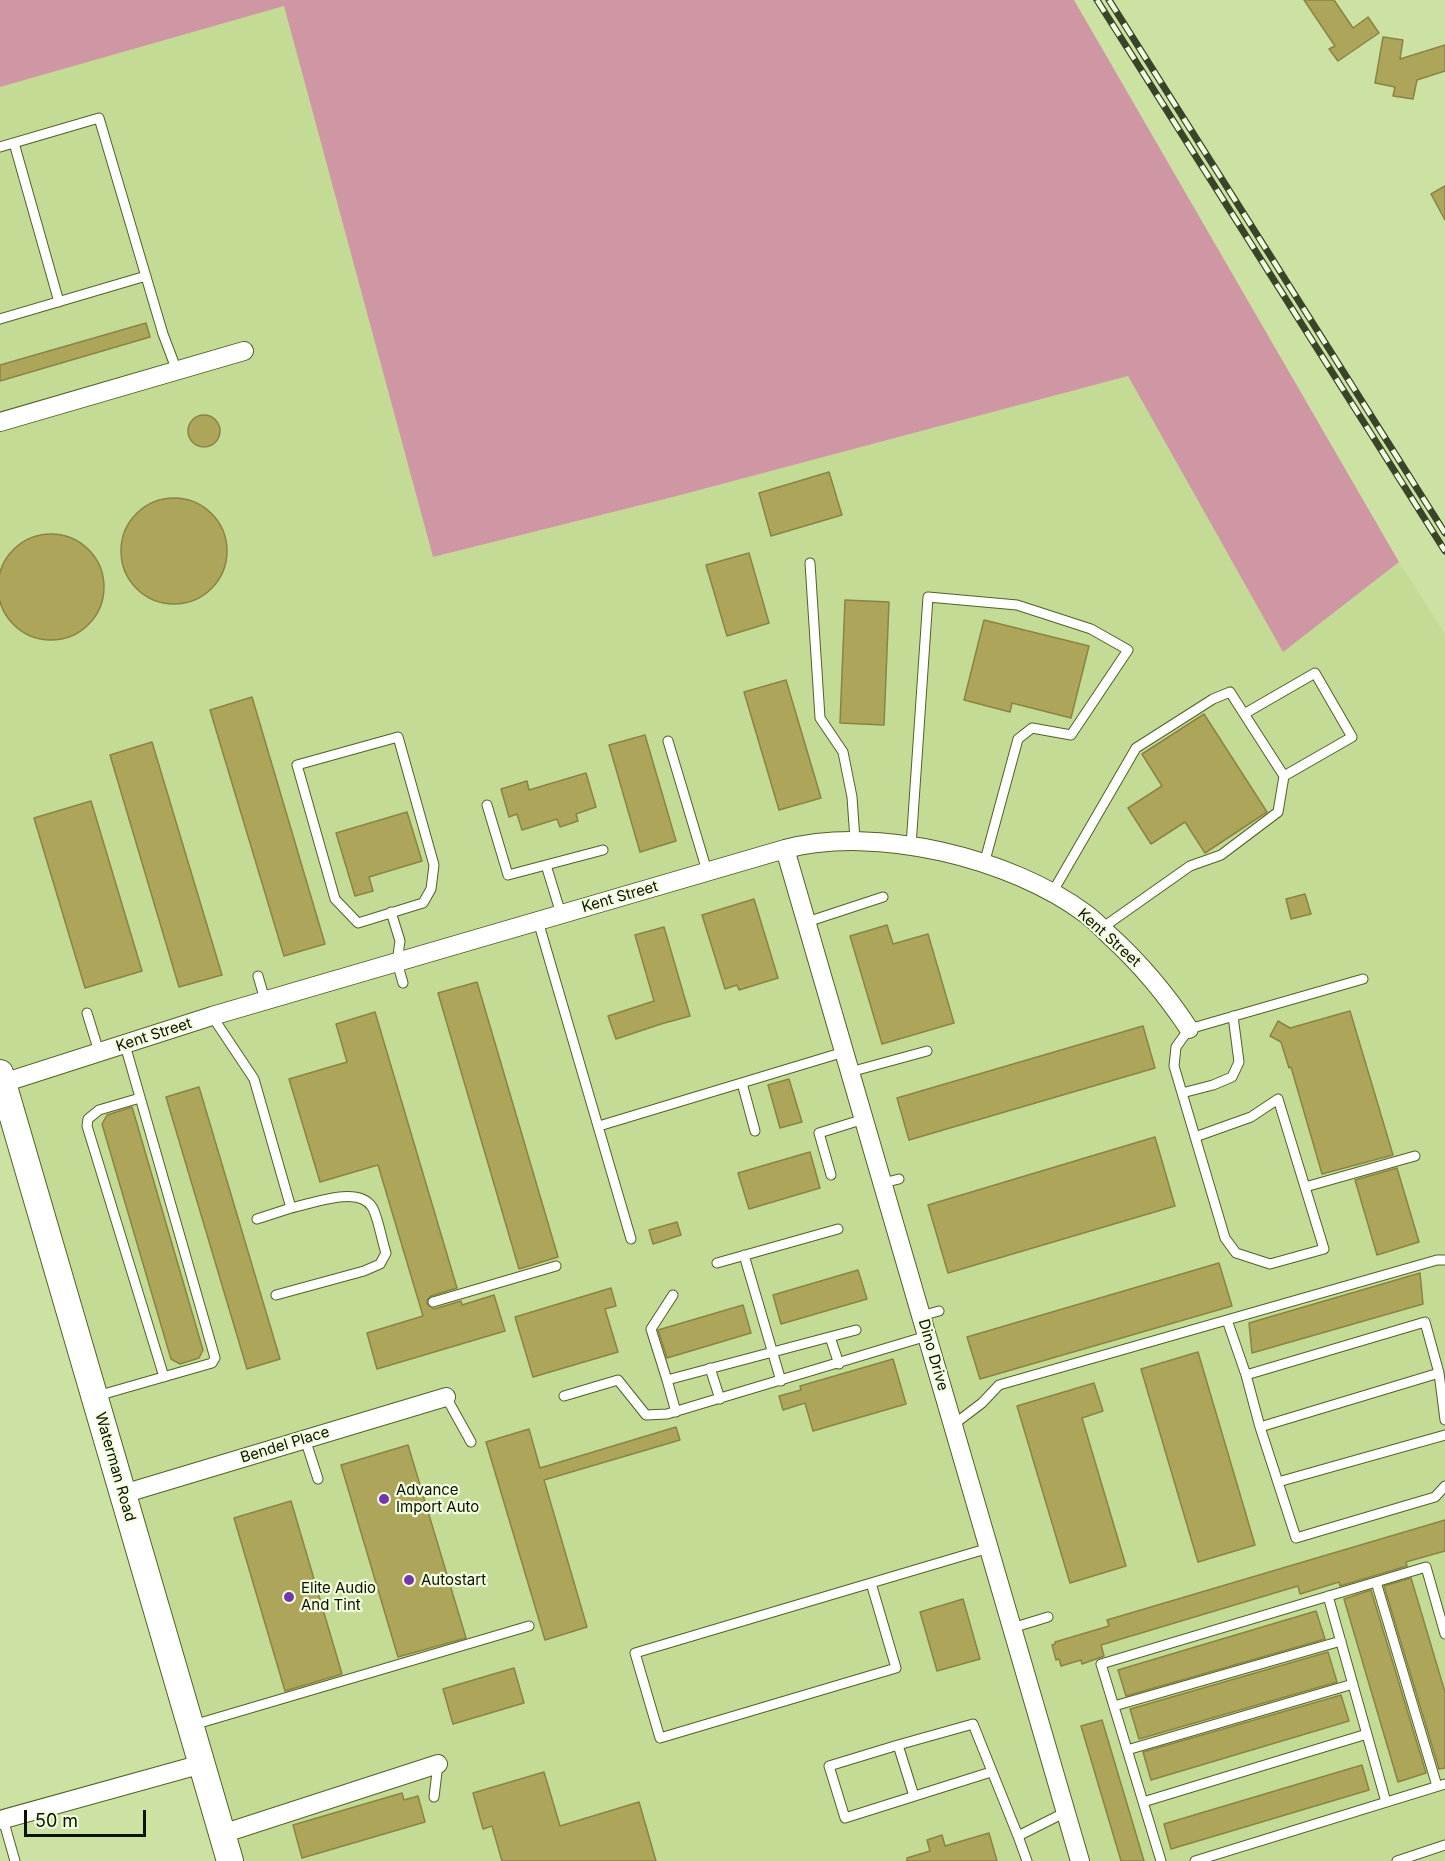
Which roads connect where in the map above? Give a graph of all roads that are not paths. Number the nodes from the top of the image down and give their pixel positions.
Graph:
1 (14, 143) junction
2 (0, 147) edge
3 (146, 276) junction
4 (59, 302) junction
5 (0, 319) edge
6 (244, 351) dead end
7 (177, 371) junction
8 (0, 422) edge
9 (810, 563) dead end
10 (1244, 714) junction
11 (668, 741) dead end
12 (1284, 776) junction
13 (487, 805) dead end
14 (855, 840) junction
15 (911, 846) junction
16 (603, 849) dead end
17 (785, 849) junction
18 (984, 864) junction
19 (546, 865) junction
20 (707, 871) junction
21 (1052, 893) junction
22 (883, 897) dead end
23 (391, 912) junction
24 (561, 914) junction
25 (538, 921) junction
26 (807, 922) junction
27 (1102, 928) junction
28 (397, 962) junction
29 (258, 976) dead end
30 (1363, 979) dead end
31 (403, 983) dead end
32 (265, 1000) junction
33 (87, 1013) dead end
34 (212, 1016) junction
35 (1233, 1016) junction
36 (1189, 1029) junction
37 (125, 1045) junction
38 (927, 1051) dead end
39 (99, 1052) junction
40 (844, 1052) junction
41 (850, 1072) junction
42 (1, 1080) edge
43 (742, 1083) junction
44 (1182, 1093) junction
45 (140, 1098) junction
46 (864, 1119) junction
47 (599, 1126) junction
48 (755, 1131) dead end
49 (1195, 1137) junction
50 (1415, 1156) dead end
51 (831, 1175) dead end
52 (1305, 1186) junction
53 (291, 1209) junction
54 (257, 1219) dead end
55 (837, 1229) dead end
56 (631, 1239) dead end
57 (744, 1255) junction
58 (1445, 1260) edge
59 (717, 1263) dead end
60 (556, 1266) dead end
61 (673, 1294) dead end
62 (276, 1295) dead end
63 (433, 1302) dead end
64 (1227, 1320) junction
65 (856, 1330) dead end
66 (927, 1336) junction
67 (830, 1337) junction
68 (773, 1352) junction
69 (839, 1364) junction
70 (711, 1368) junction
71 (1438, 1372) junction
72 (1246, 1375) junction
73 (164, 1377) junction
74 (667, 1380) junction
75 (781, 1381) junction
76 (564, 1396) dead end
77 (94, 1397) junction
78 (446, 1397) joint
79 (720, 1399) junction
80 (676, 1412) junction
81 (1445, 1420) edge
82 (953, 1425) junction
83 (1260, 1427) junction
84 (1445, 1435) edge
85 (305, 1439) junction
86 (471, 1442) dead end
87 (318, 1479) dead end
88 (1278, 1482) junction
89 (1445, 1486) edge
90 (123, 1494) junction
91 (989, 1548) junction
92 (1376, 1582) junction
93 (871, 1583) junction
94 (1328, 1596) junction
95 (1048, 1617) dead end
96 (529, 1626) dead end
97 (1012, 1628) junction
98 (1445, 1634) edge
99 (1341, 1641) junction
100 (1353, 1684) junction
101 (1114, 1706) junction
102 (190, 1726) junction
103 (1367, 1734) junction
104 (897, 1745) junction
105 (1127, 1750) junction
106 (202, 1764) junction
107 (438, 1764) joint
108 (991, 1772) junction
109 (1441, 1785) edge
110 (914, 1796) junction
111 (434, 1797) dead end
112 (1143, 1802) junction
113 (1386, 1802) junction
114 (1066, 1812) junction
115 (2, 1820) edge
116 (222, 1834) junction
117 (1018, 1836) junction
118 (1445, 1845) edge
119 (15, 1861) edge
120 (230, 1861) edge
121 (1027, 1861) edge
122 (1080, 1861) edge
123 (1161, 1861) edge
124 (1195, 1861) edge
125 (1397, 1861) edge

1 - 2 lane
1 - 3 lane
1 - 4 lane
3 - 4 lane
3 - 7 lane
4 - 5 lane
6 - 7 street
7 - 8 street
9 - 14 lane
10 - 12 lane
10 - 12 lane
10 - 21 lane
11 - 20 lane
12 - 27 lane
13 - 19 lane
14 - 15 street, Kent Street
14 - 17 street, Kent Street
15 - 18 street, Kent Street
15 - 18 lane
16 - 19 lane
17 - 20 street, Kent Street
17 - 26 street, Dino Drive
18 - 21 street, Kent Street
19 - 24 lane
20 - 24 street, Kent Street
21 - 27 street, Kent Street
22 - 26 lane
23 - 23 lane
23 - 28 lane
24 - 25 street, Kent Street
25 - 28 street, Kent Street
25 - 47 lane
26 - 40 street, Dino Drive
27 - 36 street, Kent Street
28 - 31 lane
28 - 32 street, Kent Street
29 - 32 lane
30 - 35 lane
32 - 34 street, Kent Street
33 - 39 lane
34 - 37 street, Kent Street
34 - 53 lane
35 - 36 lane
35 - 44 lane
36 - 44 lane
37 - 39 street, Kent Street
37 - 45 lane
38 - 41 lane
39 - 42 street, Kent Street
40 - 41 street, Dino Drive
40 - 43 lane
41 - 46 street, Dino Drive
42 - 77 main road, Waterman Road
43 - 47 lane
43 - 48 lane
44 - 49 lane
45 - 73 lane
45 - 73 lane
46 - 51 lane
46 - 66 street, Dino Drive
47 - 56 lane
49 - 52 lane
49 - 52 lane
50 - 52 lane
53 - 54 lane
53 - 62 lane
55 - 57 lane
57 - 59 lane
57 - 68 lane
58 - 64 lane
60 - 63 lane
61 - 74 lane
64 - 72 lane
64 - 82 lane
65 - 67 lane
66 - 69 lane
66 - 82 street, Dino Drive
67 - 68 lane
67 - 69 lane
68 - 70 lane
68 - 75 lane
69 - 75 lane
70 - 74 lane
70 - 79 lane
71 - 72 lane
71 - 81 lane
71 - 83 lane
72 - 83 lane
73 - 77 lane
74 - 80 lane
75 - 79 lane
76 - 80 lane
77 - 90 main road, Waterman Road
78 - 85 street, Bendel Place
78 - 86 lane
79 - 80 lane
82 - 91 street, Dino Drive
83 - 88 lane
84 - 88 lane
85 - 87 lane
85 - 90 street, Bendel Place
88 - 89 lane
90 - 102 main road, Waterman Road
91 - 93 lane
91 - 97 street, Dino Drive
92 - 94 lane
92 - 98 lane
92 - 109 lane
93 - 93 lane
94 - 99 lane
94 - 101 lane
95 - 97 lane
96 - 102 lane
97 - 114 street, Dino Drive
99 - 100 lane
99 - 101 lane
100 - 103 lane
100 - 105 lane
101 - 105 lane
102 - 106 main road, Waterman Road
103 - 112 lane
103 - 113 lane
104 - 108 lane
104 - 110 lane
104 - 110 lane
105 - 112 lane
106 - 115 street
106 - 116 main road, Waterman Road
107 - 111 lane
107 - 116 street
108 - 110 lane
108 - 117 lane
109 - 113 lane
112 - 123 lane
113 - 124 lane
114 - 117 lane
114 - 122 street, Dino Drive
115 - 119 lane
116 - 120 main road, Waterman Road
117 - 121 lane
118 - 125 lane

